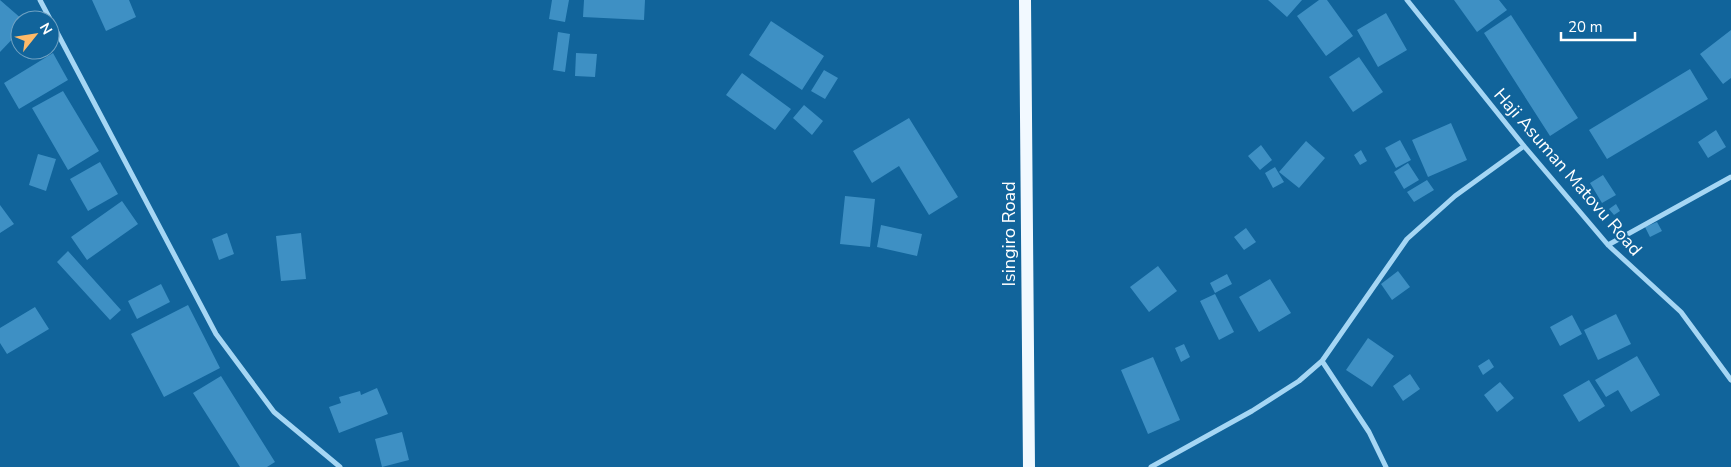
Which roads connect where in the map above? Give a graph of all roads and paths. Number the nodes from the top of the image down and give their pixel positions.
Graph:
1 (40, 0) edge
2 (1025, 0) edge
3 (1407, 0) edge
4 (1524, 146) junction
5 (1731, 177) edge
6 (1608, 245) junction
7 (1322, 361) junction
8 (1731, 380) edge
9 (340, 467) edge
10 (1029, 467) edge
11 (1151, 467) edge
12 (1386, 467) edge

1 - 9 street
2 - 10 main road, Isingiro Road
3 - 4 street, Haji Asuman Matovu Road
4 - 6 street, Haji Asuman Matovu Road
4 - 7 street
5 - 6 street
6 - 8 street, Haji Asuman Matovu Road
7 - 11 street
7 - 12 street

